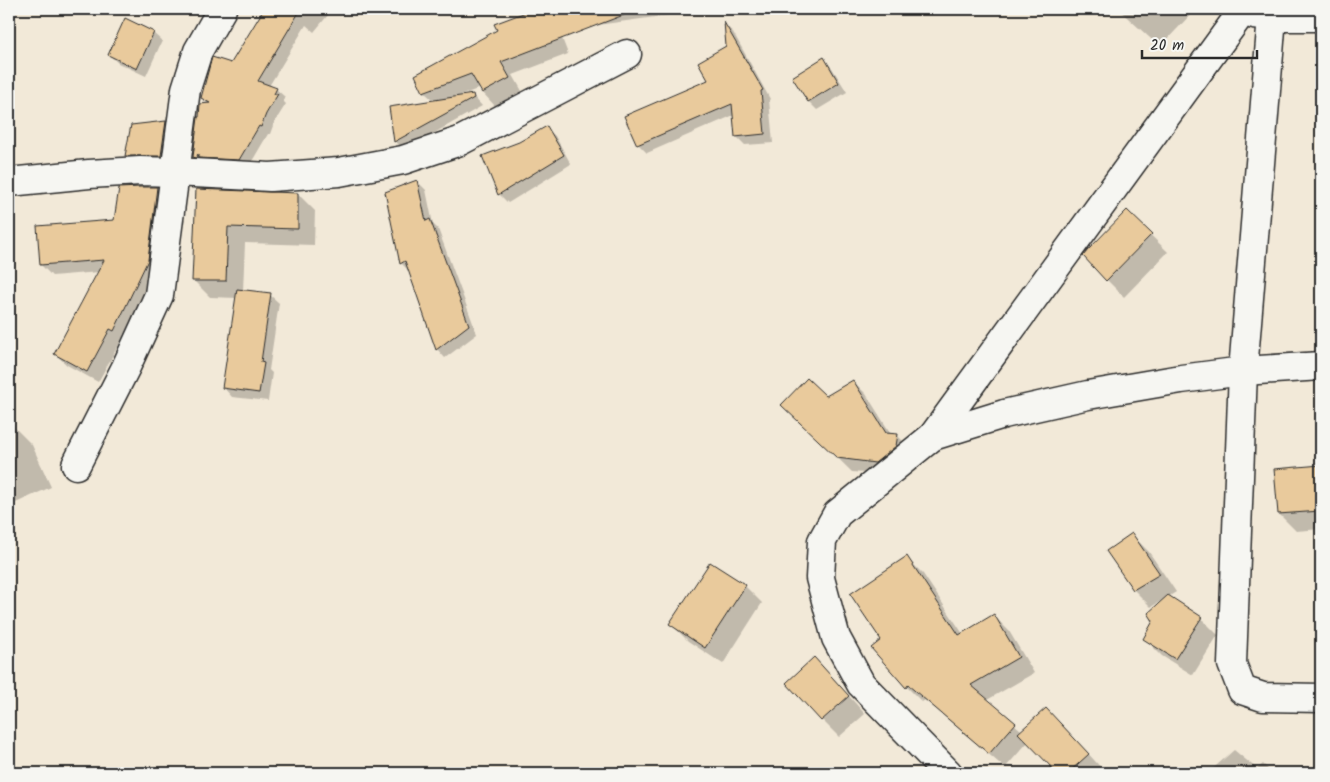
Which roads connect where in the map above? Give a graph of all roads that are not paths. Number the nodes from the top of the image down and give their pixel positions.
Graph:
1 (222, 9) edge
2 (1242, 11) edge
3 (1272, 17) junction
4 (1321, 17) edge
5 (628, 54) dead end
6 (174, 172) junction
7 (9, 182) edge
8 (1321, 366) edge
9 (1243, 372) junction
10 (933, 436) junction
11 (76, 465) dead end
12 (1321, 698) edge
13 (948, 773) edge

1 - 6 street
2 - 3 street
2 - 10 street
3 - 4 street
3 - 9 street
5 - 6 street
6 - 7 street
6 - 11 street
8 - 9 street
9 - 10 street
9 - 12 street
10 - 13 street

